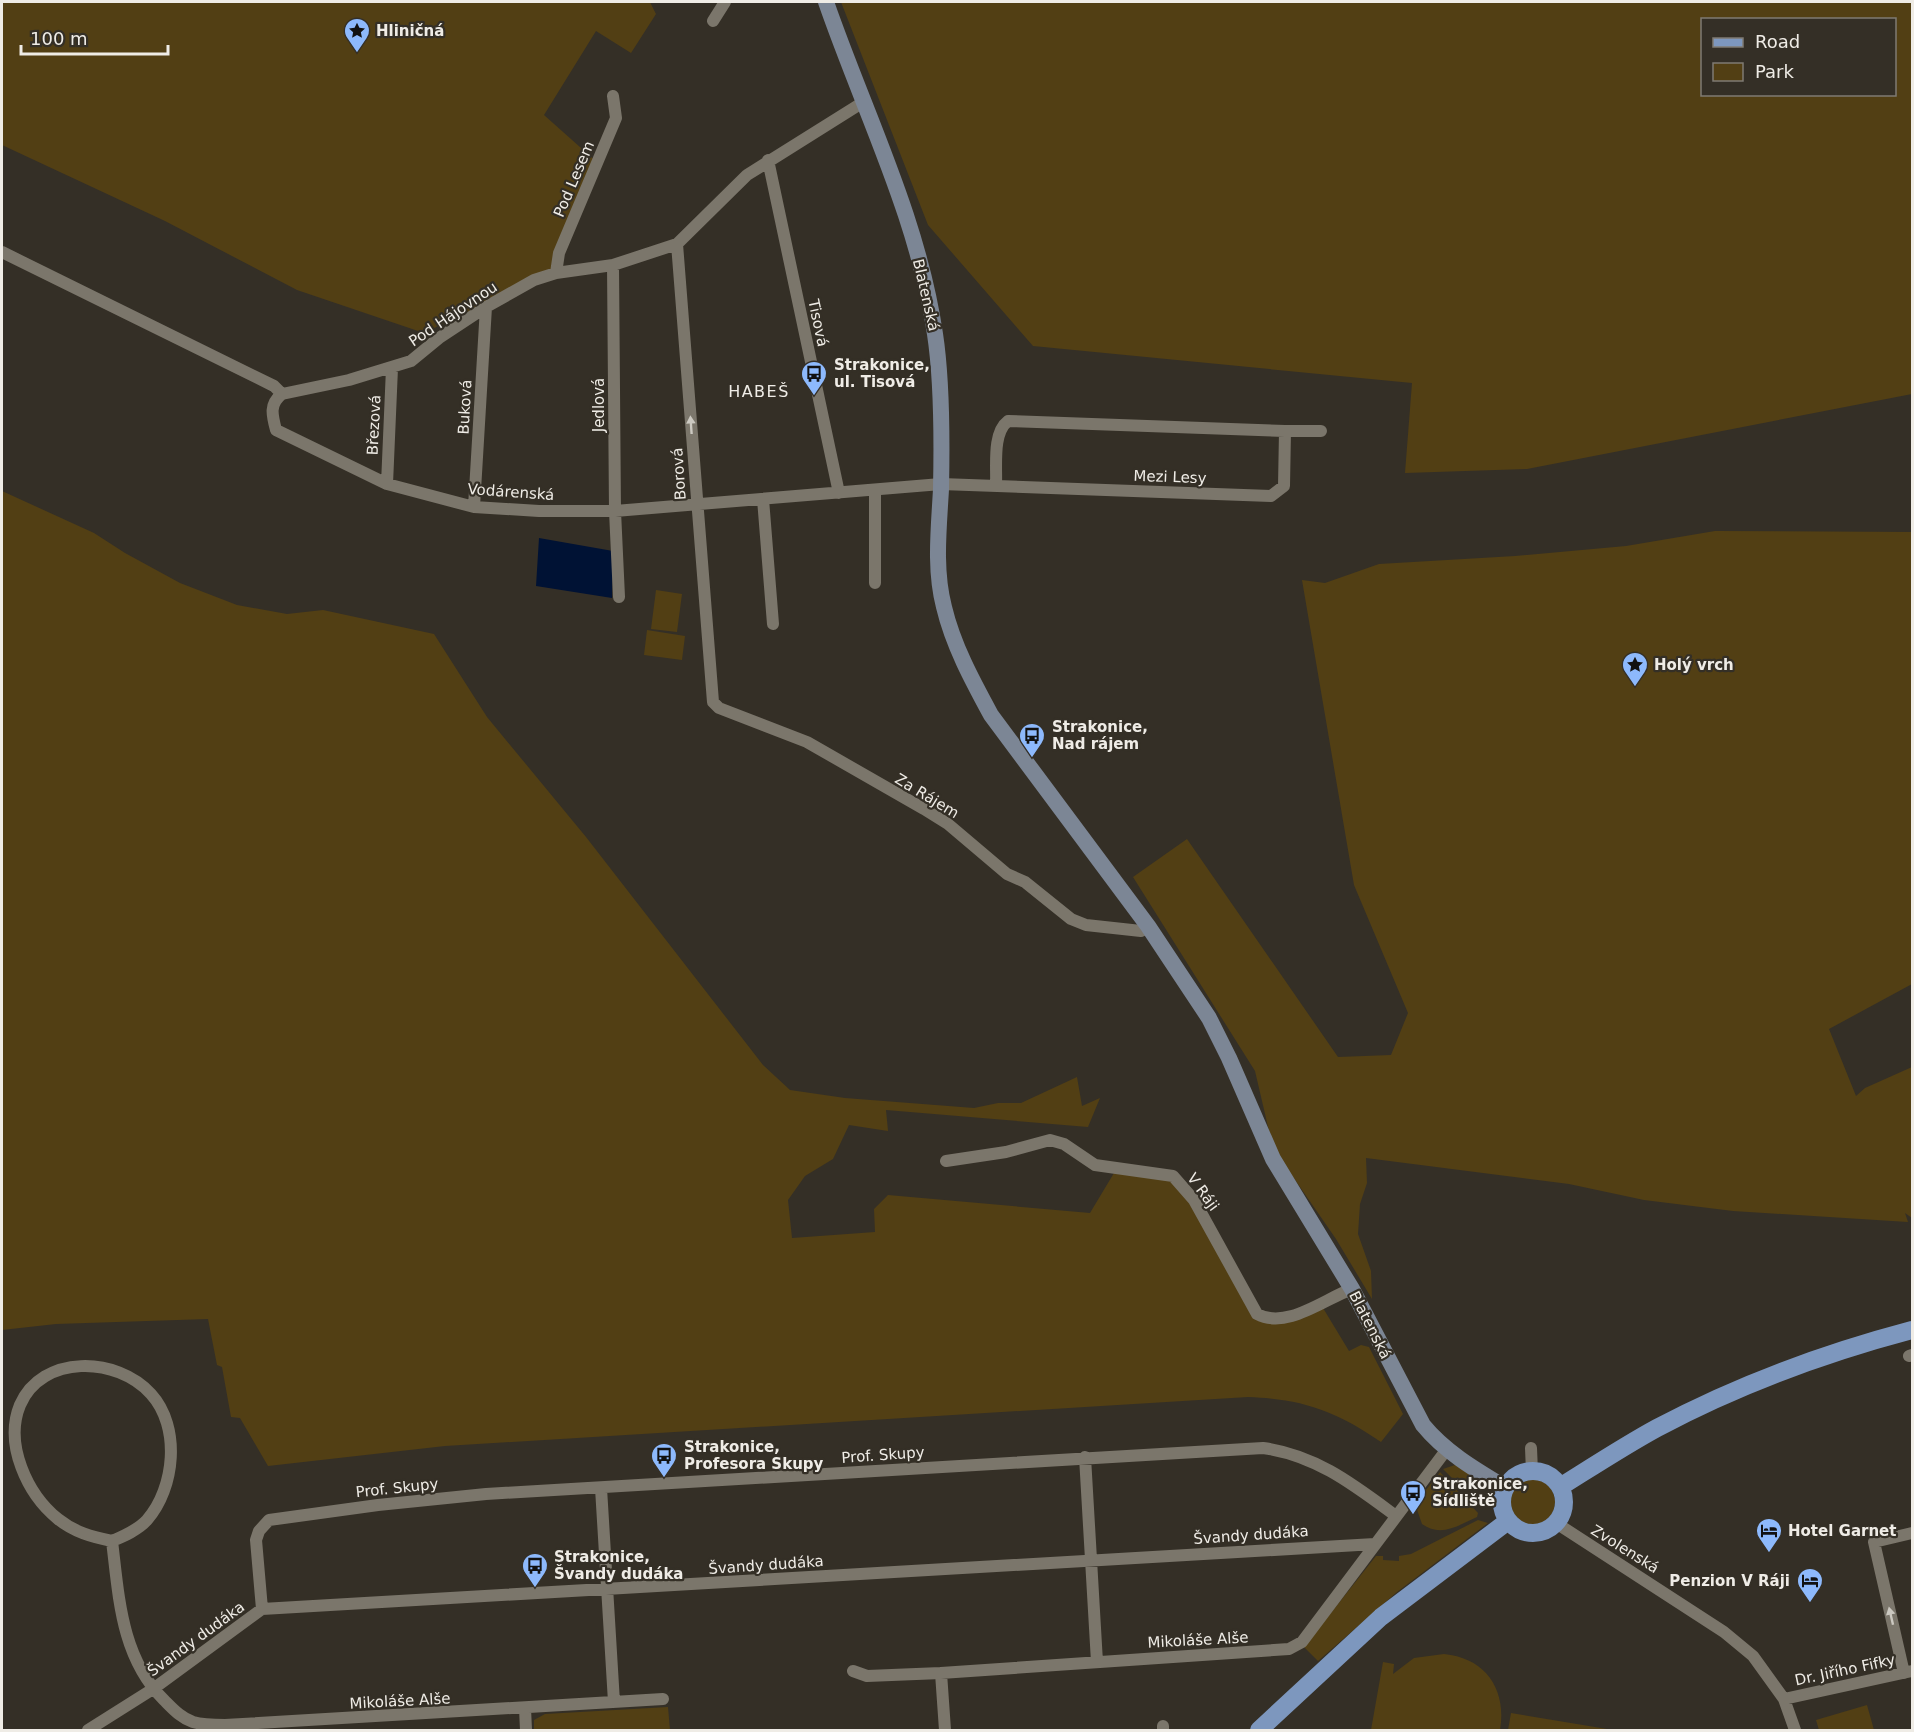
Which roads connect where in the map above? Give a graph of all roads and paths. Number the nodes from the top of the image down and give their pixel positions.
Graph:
1 (725, 2) edge
2 (826, 2) edge
3 (713, 21) dead end
4 (613, 96) dead end
5 (865, 101) junction
6 (768, 160) junction
7 (677, 244) junction
8 (2, 252) edge
9 (613, 265) junction
10 (556, 273) junction
11 (486, 307) junction
12 (392, 368) junction
13 (282, 394) junction
14 (1286, 431) junction
15 (1321, 431) dead end
16 (387, 484) junction
17 (941, 484) junction
18 (996, 486) junction
19 (875, 490) junction
20 (839, 493) junction
21 (763, 499) junction
22 (696, 504) junction
23 (474, 507) junction
24 (615, 511) junction
25 (875, 583) dead end
26 (619, 597) dead end
27 (773, 624) dead end
28 (713, 702) joint
29 (1149, 926) junction
30 (946, 1161) dead end
31 (1352, 1289) junction
32 (1912, 1330) edge
33 (1531, 1448) dead end
34 (1447, 1449) junction
35 (1085, 1457) junction
36 (1532, 1472) junction
37 (1560, 1487) junction
38 (601, 1488) junction
39 (1506, 1488) junction
40 (1396, 1516) junction
41 (1508, 1521) junction
42 (1556, 1523) junction
43 (1912, 1533) edge
44 (112, 1541) junction
45 (1376, 1544) junction
46 (1091, 1560) junction
47 (608, 1590) junction
48 (262, 1610) junction
49 (1097, 1662) junction
50 (854, 1671) dead end
51 (1908, 1672) edge
52 (941, 1673) junction
53 (153, 1689) junction
54 (663, 1699) dead end
55 (1784, 1699) junction
56 (614, 1702) junction
57 (525, 1708) junction
58 (356, 1725) edge
59 (225, 1728) edge
60 (88, 1731) edge
61 (526, 1731) edge
62 (945, 1731) edge
63 (1258, 1731) edge
64 (1795, 1731) edge

1 - 3 street
2 - 5 street, Blatenská
4 - 10 street, Pod Lesem
5 - 6 street, Pod Hájovnou
5 - 17 street, Blatenská
6 - 7 street, Pod Hájovnou
6 - 20 street, Tisová
7 - 9 street, Pod Hájovnou
22 -> 7 street, Borová
8 - 13 street
9 - 10 street, Pod Hájovnou
9 - 24 street, Jedlová
10 - 11 street, Pod Hájovnou
11 - 12 street, Pod Hájovnou
11 - 23 street, Buková
12 - 13 street, Pod Hájovnou
12 - 16 street, Březová
13 - 16 street, Vodárenská
14 - 15 street
14 - 18 street, Mezi Lesy
14 - 18 street
16 - 23 street, Vodárenská
17 - 18 street, Mezi Lesy
17 - 19 street, Vodárenská
17 - 29 street, Blatenská
19 - 20 street, Vodárenská
19 - 25 street
20 - 21 street, Vodárenská
21 - 22 street, Vodárenská
21 - 27 street
22 - 24 street, Vodárenská
22 - 28 street, Borová
23 - 24 street, Vodárenská
24 - 26 street, Jedlová
28 - 29 street, Za Rájem
29 - 31 street, Blatenská
30 - 31 street, V Ráji
31 - 34 street, Blatenská
32 - 37 main road
33 - 36 street
34 - 39 street, Blatenská
34 - 40 street, Mikoláše Alše
35 - 38 street, Prof. Skupy
35 - 40 street, Prof. Skupy
35 - 46 street
36 - 37 main road
36 - 39 main road
37 - 42 main road
38 - 47 street
38 - 48 street, Prof. Skupy
39 - 41 main road
40 - 45 street, Mikoláše Alše
41 - 42 main road
41 - 63 main road
42 - 55 street, Zvolenská
51 -> 43 street
44 - 44 street
44 - 53 street, Mikoláše Alše
45 - 46 street, Švandy dudáka
45 - 49 street, Mikoláše Alše
46 - 47 street, Švandy dudáka
46 - 49 street
47 - 48 street, Švandy dudáka
47 - 56 street
48 - 53 street, Švandy dudáka
49 - 52 street, Mikoláše Alše
50 - 52 street, Mikoláše Alše
51 - 55 street, Dr. Jiřího Fifky
52 - 62 street
53 - 59 street, Mikoláše Alše
53 - 60 street, Švandy dudáka
54 - 56 street, Mikoláše Alše
55 - 64 street, Zvolenská
56 - 57 street, Mikoláše Alše
57 - 58 street, Mikoláše Alše
57 - 61 street
58 - 59 street, Mikoláše Alše

